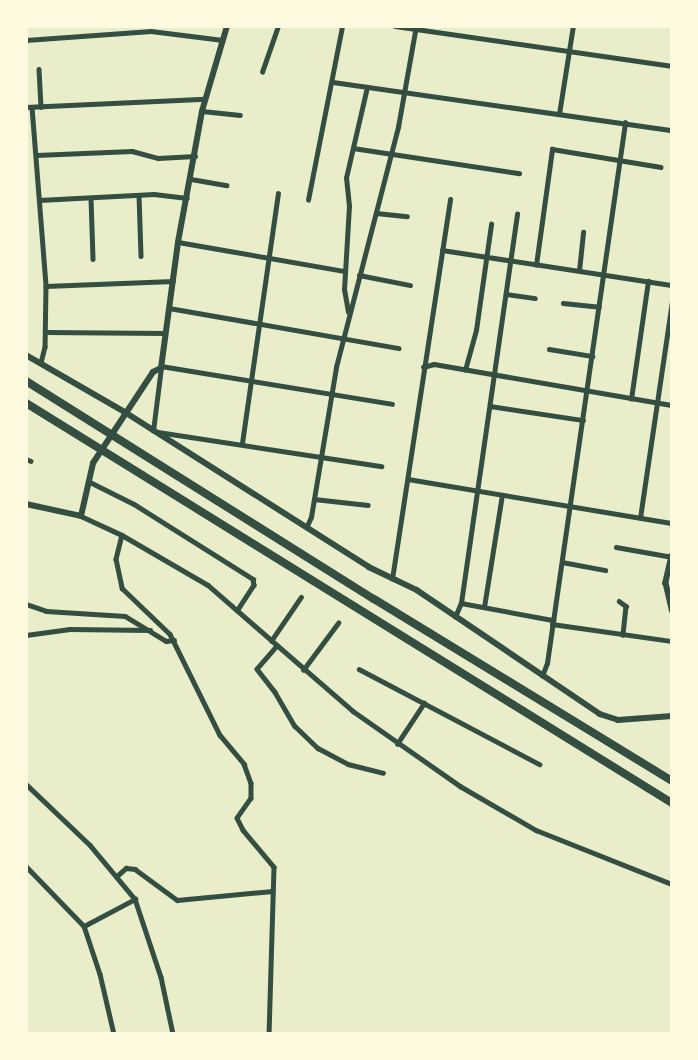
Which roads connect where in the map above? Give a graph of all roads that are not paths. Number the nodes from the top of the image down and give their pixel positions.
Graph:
1 (227, 26) edge
2 (278, 26) edge
3 (342, 26) edge
4 (395, 26) edge
5 (573, 26) edge
6 (416, 28) edge
7 (26, 40) edge
8 (222, 40) junction
9 (569, 51) junction
10 (672, 66) edge
11 (39, 69) dead end
12 (262, 72) dead end
13 (333, 82) junction
14 (367, 87) junction
15 (405, 92) junction
16 (205, 99) junction
17 (29, 107) edge
18 (42, 107) junction
19 (202, 111) junction
20 (559, 114) junction
21 (240, 115) dead end
22 (625, 123) junction
23 (672, 130) edge
24 (353, 148) junction
25 (36, 155) junction
26 (391, 155) junction
27 (195, 156) junction
28 (620, 159) junction
29 (661, 166) dead end
30 (519, 173) dead end
31 (191, 179) junction
32 (226, 185) dead end
33 (139, 194) junction
34 (278, 194) dead end
35 (92, 198) junction
36 (187, 198) junction
37 (450, 199) dead end
38 (40, 200) junction
39 (308, 200) dead end
40 (376, 213) junction
41 (517, 214) dead end
42 (407, 216) dead end
43 (491, 224) dead end
44 (583, 232) dead end
45 (178, 242) junction
46 (442, 250) junction
47 (141, 256) dead end
48 (268, 257) junction
49 (486, 257) junction
50 (93, 259) dead end
51 (511, 261) junction
52 (536, 265) junction
53 (345, 271) junction
54 (578, 271) junction
55 (359, 275) junction
56 (604, 275) junction
57 (172, 281) junction
58 (648, 281) junction
59 (410, 285) dead end
60 (672, 285) edge
61 (46, 286) junction
62 (506, 294) junction
63 (535, 298) dead end
64 (672, 301) edge
65 (564, 303) dead end
66 (599, 307) junction
67 (169, 308) junction
68 (349, 314) junction
69 (259, 322) junction
70 (45, 332) junction
71 (165, 333) junction
72 (343, 337) junction
73 (399, 348) dead end
74 (549, 350) dead end
75 (26, 355) edge
76 (592, 356) junction
77 (41, 363) junction
78 (423, 366) junction
79 (161, 367) junction
80 (465, 370) junction
81 (494, 376) junction
82 (26, 381) edge
83 (250, 382) junction
84 (587, 392) junction
85 (330, 396) junction
86 (631, 399) junction
87 (656, 402) junction
88 (26, 403) edge
89 (392, 404) dead end
90 (672, 404) edge
91 (490, 406) junction
92 (126, 412) junction
93 (583, 420) junction
94 (153, 431) junction
95 (242, 443) junction
96 (320, 455) junction
97 (382, 466) dead end
98 (408, 479) junction
99 (88, 481) junction
100 (477, 490) junction
101 (502, 495) junction
102 (314, 499) junction
103 (26, 504) edge
104 (368, 505) dead end
105 (570, 506) junction
106 (81, 516) junction
107 (640, 518) junction
108 (672, 523) edge
109 (307, 526) junction
110 (122, 535) junction
111 (616, 547) dead end
112 (672, 556) edge
113 (562, 562) junction
114 (604, 570) dead end
115 (392, 579) junction
116 (301, 597) dead end
117 (619, 601) dead end
118 (461, 603) junction
119 (26, 604) edge
120 (484, 607) junction
121 (26, 608) edge
122 (35, 608) junction
123 (238, 610) junction
124 (672, 610) edge
125 (455, 618) junction
126 (553, 622) junction
127 (338, 623) dead end
128 (150, 630) junction
129 (26, 635) edge
130 (623, 635) junction
131 (174, 640) junction
132 (271, 641) junction
133 (672, 641) edge
134 (277, 646) junction
135 (359, 669) dead end
136 (304, 670) junction
137 (541, 677) junction
138 (424, 703) junction
139 (672, 716) edge
140 (397, 744) junction
141 (539, 764) dead end
142 (383, 773) dead end
143 (672, 781) edge
144 (26, 784) edge
145 (672, 804) edge
146 (26, 866) edge
147 (117, 876) junction
148 (672, 884) edge
149 (273, 891) junction
150 (135, 899) junction
151 (84, 926) junction
152 (114, 1034) edge
153 (172, 1034) edge
154 (269, 1034) edge

1 - 8 main road
2 - 12 street
3 - 13 street
4 - 6 street
5 - 9 street
6 - 9 street
6 - 15 street
7 - 8 street
8 - 16 main road
9 - 10 street
9 - 20 street
11 - 18 street
13 - 14 street
13 - 39 street
14 - 15 street
14 - 24 street
15 - 20 street
15 - 26 street
16 - 18 street
16 - 19 main road
17 - 18 street
17 - 25 street
19 - 21 street
19 - 27 main road
20 - 22 street
22 - 23 street
22 - 28 street
24 - 26 street
24 - 53 street
25 - 27 street
25 - 38 street
26 - 30 street
26 - 40 street
27 - 31 main road
28 - 29 street
28 - 52 street
28 - 56 street
31 - 32 street
31 - 36 main road
33 - 35 street
33 - 36 street
33 - 47 street
34 - 48 street
35 - 38 street
35 - 50 street
36 - 45 main road
37 - 46 street
38 - 61 street
40 - 42 street
40 - 55 street
41 - 51 street
43 - 49 street
44 - 54 street
45 - 48 street
45 - 57 main road
46 - 49 street
46 - 78 street
48 - 53 street
48 - 69 street
49 - 51 street
49 - 80 street
51 - 52 street
51 - 62 street
52 - 54 street
53 - 68 street
54 - 56 street
55 - 59 street
55 - 68 street
56 - 58 street
56 - 66 street
57 - 61 street
57 - 67 main road
58 - 60 street
58 - 86 street
61 - 70 street
62 - 63 street
62 - 81 street
64 - 87 street
65 - 66 street
66 - 76 street
67 - 69 street
67 - 71 main road
68 - 72 street
69 - 72 street
69 - 83 street
70 - 71 street
70 - 77 street
71 - 79 main road
72 - 73 street
72 - 85 street
74 - 76 street
75 - 77 street
76 - 84 street
77 - 92 street
78 - 80 street
78 - 98 street
79 - 83 street
79 - 92 main road
79 - 94 street
80 - 81 street
81 - 84 street
81 - 91 street
82 - 143 highway
83 - 85 street
83 - 95 street
84 - 86 street
84 - 93 street
85 - 89 street
85 - 96 street
86 - 87 street
87 - 90 street
87 - 107 street
88 - 145 highway
91 - 93 street
91 - 100 street
92 - 94 street
92 - 99 main road
93 - 105 street
94 - 95 street
94 - 109 street
95 - 96 street
96 - 97 street
96 - 102 street
98 - 100 street
98 - 115 street
99 - 106 main road
99 - 123 street
100 - 101 street
100 - 118 street
101 - 105 street
101 - 120 street
102 - 104 street
102 - 109 street
103 - 106 main road
105 - 107 street
105 - 113 street
106 - 110 street
107 - 108 street
109 - 115 street
110 - 123 street
110 - 131 street
111 - 112 street
112 - 124 street
113 - 114 street
113 - 126 street
115 - 125 street
116 - 132 street
117 - 130 street
118 - 120 street
118 - 125 street
119 - 122 street
120 - 126 street
121 - 122 street
122 - 128 street
123 - 132 street
125 - 137 street
126 - 130 street
126 - 137 street
127 - 136 street
128 - 129 street
128 - 131 street
130 - 133 street
131 - 149 street
132 - 134 street
134 - 136 street
134 - 142 street
135 - 138 street
136 - 140 street
137 - 139 street
138 - 140 street
138 - 141 street
140 - 148 street
144 - 147 street
146 - 151 street
147 - 149 street
147 - 150 street
149 - 154 street
150 - 151 street
150 - 153 street
151 - 152 street

